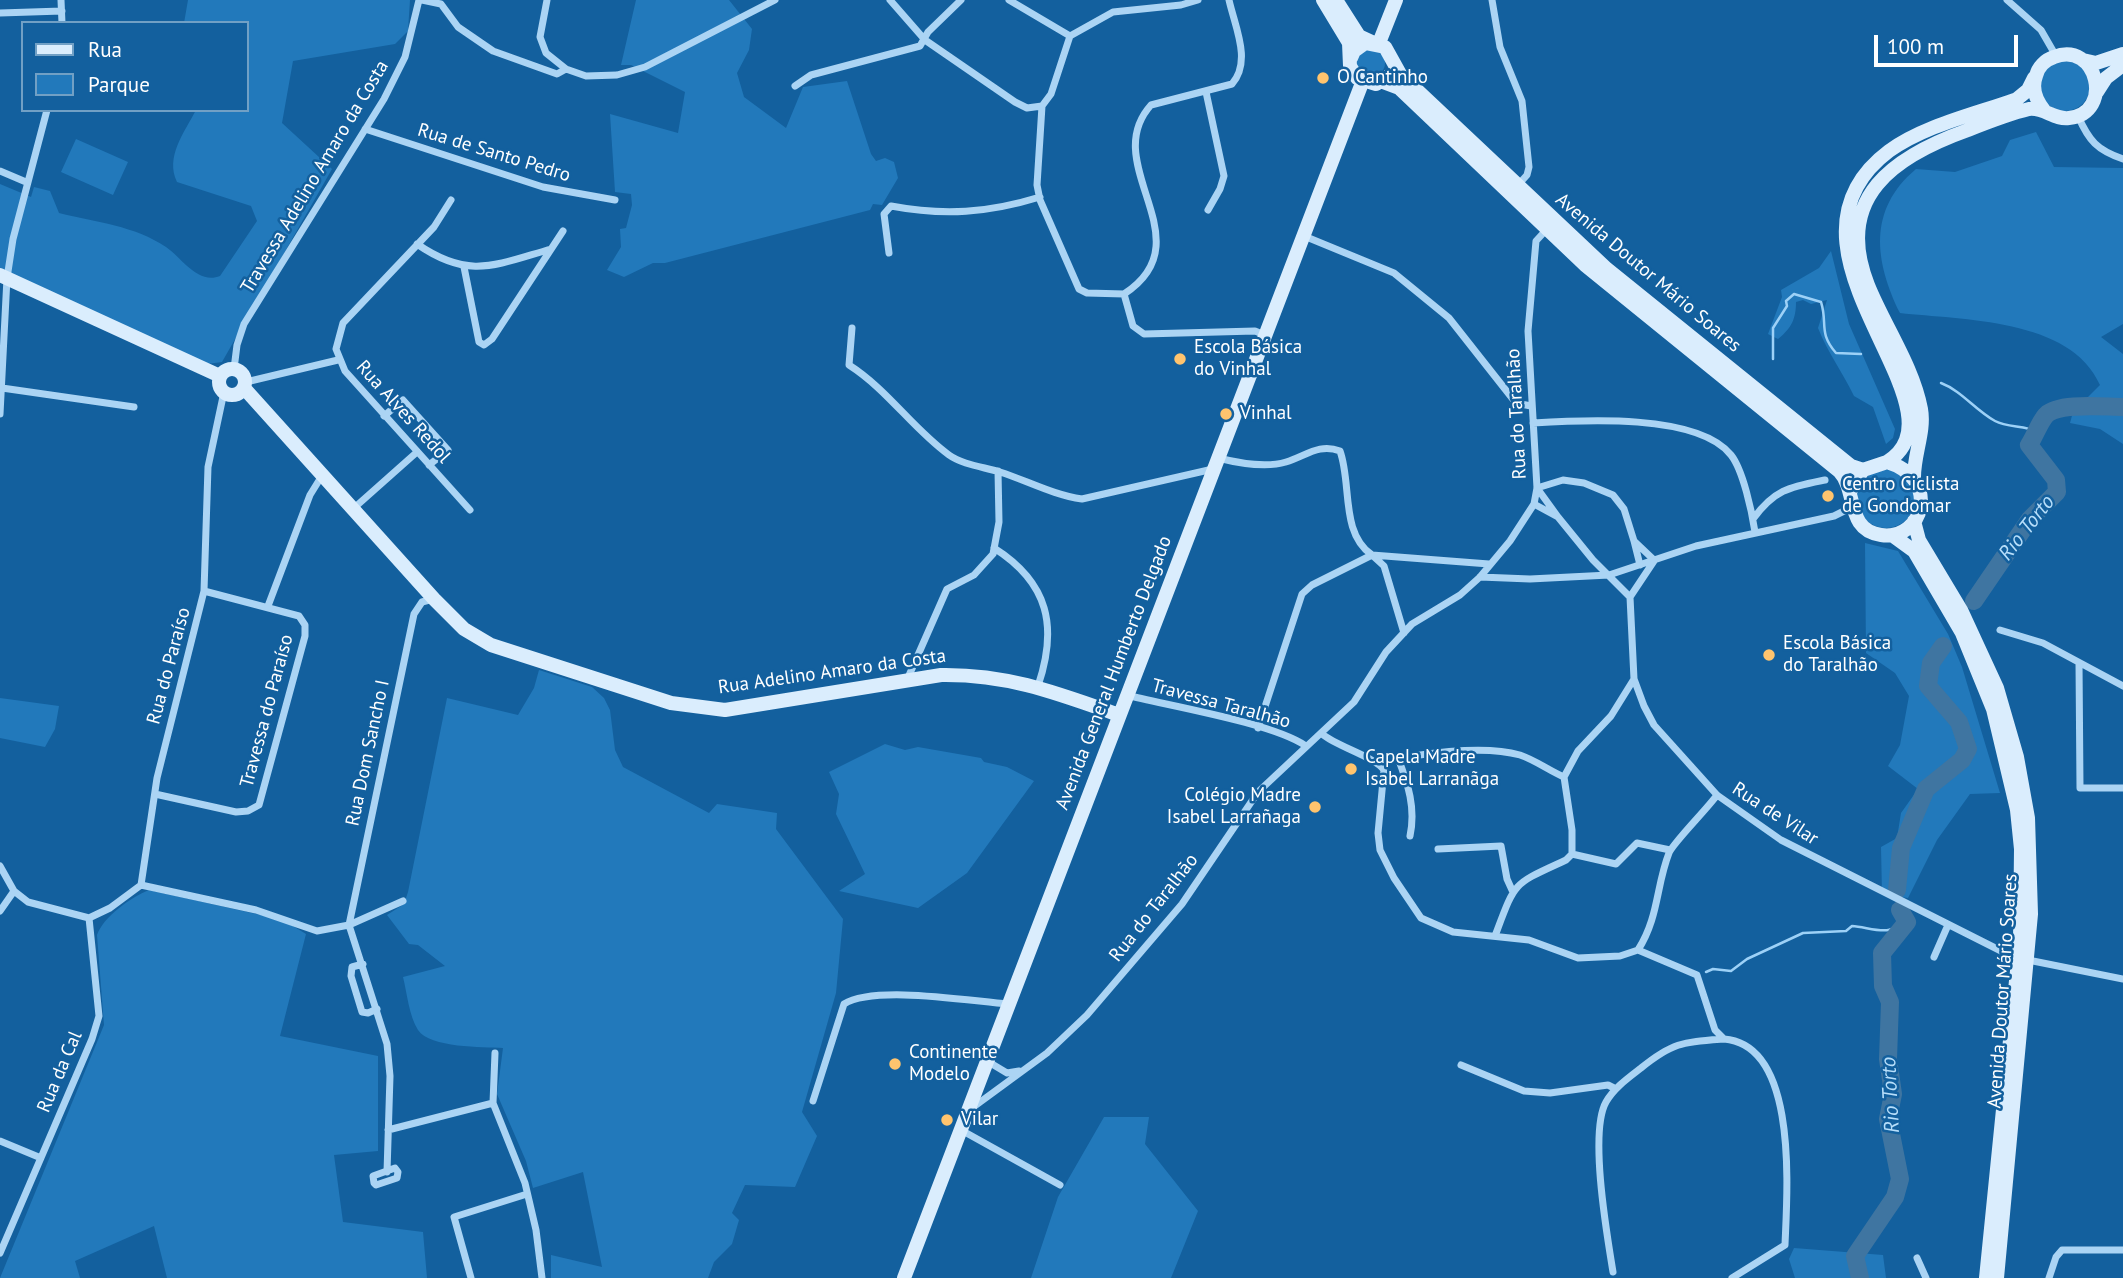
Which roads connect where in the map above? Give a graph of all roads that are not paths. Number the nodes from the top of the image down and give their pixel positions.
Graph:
1 (61, 0) edge
2 (421, 0) edge
3 (547, 0) edge
4 (775, 0) edge
5 (890, 0) edge
6 (961, 0) edge
7 (1009, 0) edge
8 (1198, 0) edge
9 (1229, 0) edge
10 (1323, 0) edge
11 (1336, 0) edge
12 (1396, 0) edge
13 (1492, 0) edge
14 (2007, 0) edge
15 (62, 11) junction
16 (0, 13) edge
17 (62, 21) edge
18 (1070, 36) junction
19 (925, 40) junction
20 (1375, 43) junction
21 (2123, 54) edge
22 (2056, 56) junction
23 (1351, 58) junction
24 (1393, 58) junction
25 (2082, 60) junction
26 (2123, 65) edge
27 (566, 69) junction
28 (2035, 77) junction
29 (1382, 82) junction
30 (1362, 83) junction
31 (795, 86) dead end
32 (1206, 92) junction
33 (2097, 92) junction
34 (1042, 106) junction
35 (2044, 110) junction
36 (46, 112) edge
37 (2078, 116) junction
38 (365, 129) junction
39 (2123, 159) edge
40 (0, 171) edge
41 (26, 182) junction
42 (1518, 186) junction
43 (1040, 197) junction
44 (451, 200) dead end
45 (615, 200) dead end
46 (1208, 210) dead end
47 (1547, 229) junction
48 (563, 231) dead end
49 (1304, 236) junction
50 (417, 244) junction
51 (551, 249) junction
52 (889, 253) dead end
53 (464, 267) junction
54 (4, 277) edge
55 (1124, 294) junction
56 (852, 328) dead end
57 (1265, 335) junction
58 (338, 360) junction
59 (234, 369) junction
60 (220, 376) junction
61 (245, 386) junction
62 (2, 388) junction
63 (223, 392) junction
64 (1531, 405) junction
65 (134, 407) dead end
66 (0, 414) edge
67 (384, 416) junction
68 (1533, 423) junction
69 (417, 452) junction
70 (1887, 462) junction
71 (1216, 463) junction
72 (429, 465) junction
73 (1863, 470) junction
74 (998, 471) junction
75 (324, 474) junction
76 (1914, 477) junction
77 (1825, 480) dead end
78 (1537, 488) junction
79 (1534, 504) junction
80 (1849, 507) junction
81 (354, 508) junction
82 (470, 510) dead end
83 (1558, 517) junction
84 (1753, 519) junction
85 (1914, 521) junction
86 (1755, 532) junction
87 (1892, 535) junction
88 (1634, 541) junction
89 (994, 548) junction
90 (1372, 555) junction
91 (1654, 560) junction
92 (1489, 564) junction
93 (1640, 565) junction
94 (1609, 575) junction
95 (1480, 577) junction
96 (204, 591) junction
97 (1630, 597) junction
98 (434, 599) junction
99 (268, 606) junction
100 (2000, 630) dead end
101 (1404, 633) junction
102 (2079, 663) junction
103 (1634, 679) junction
104 (907, 680) junction
105 (1038, 686) junction
106 (2123, 686) edge
107 (1126, 695) junction
108 (1119, 715) junction
109 (1258, 728) junction
110 (1322, 734) junction
111 (1306, 746) junction
112 (1398, 758) junction
113 (1379, 763) junction
114 (1564, 777) junction
115 (2123, 788) edge
116 (155, 794) junction
117 (1717, 794) junction
118 (1410, 836) dead end
119 (1438, 849) dead end
120 (1670, 850) junction
121 (1572, 854) junction
122 (0, 866) edge
123 (141, 886) junction
124 (1512, 890) junction
125 (14, 891) junction
126 (403, 901) dead end
127 (0, 911) edge
128 (89, 918) junction
129 (349, 925) junction
130 (1948, 925) junction
131 (1495, 936) junction
132 (1638, 950) junction
133 (1934, 957) dead end
134 (2023, 960) junction
135 (363, 964) junction
136 (2123, 979) edge
137 (1009, 1004) junction
138 (377, 1009) junction
139 (1724, 1039) junction
140 (495, 1053) dead end
141 (990, 1054) junction
142 (1461, 1065) dead end
143 (1023, 1070) junction
144 (1616, 1089) junction
145 (813, 1101) dead end
146 (493, 1103) junction
147 (968, 1110) junction
148 (388, 1130) junction
149 (961, 1130) junction
150 (0, 1141) edge
151 (41, 1158) junction
152 (387, 1172) dead end
153 (1060, 1185) dead end
154 (527, 1194) junction
155 (1, 1250) edge
156 (2123, 1250) edge
157 (1917, 1258) dead end
158 (1613, 1272) dead end
159 (471, 1278) edge
160 (542, 1278) edge
161 (904, 1278) edge
162 (1732, 1278) edge
163 (1926, 1278) edge
164 (1986, 1278) edge
165 (1997, 1278) edge
166 (2049, 1278) edge

1 - 15 street
2 - 27 street
2 - 38 street, Travessa Adelino Amaro da Costa
3 - 27 street
4 - 27 street
5 - 19 street
6 - 19 street
7 - 18 street
8 - 18 street
9 - 32 street
10 - 23 main road
11 - 20 main road
12 - 20 main road
13 - 42 street
14 - 22 street
15 - 16 street
15 - 17 street
18 - 34 street
19 - 31 street
19 - 34 street
20 - 23 main road
20 - 24 main road
21 - 25 main road
22 - 25 main road
22 - 28 main road
23 - 30 main road
24 - 29 main road
24 - 42 main road, Avenida Doutor Mário Soares
25 - 33 main road
26 - 33 main road
28 - 35 main road
28 - 70 main road
29 - 30 main road
29 - 47 main road, Avenida Doutor Mário Soares
30 - 49 main road, Avenida General Humberto Delgado
32 - 46 street
32 - 55 street
33 - 37 main road
34 - 43 street
35 - 37 main road
35 - 76 main road, Avenida Doutor Mário Soares
36 - 41 street
37 - 39 street
38 - 45 street, Rua de Santo Pedro
38 - 59 street, Travessa Adelino Amaro da Costa
40 - 41 street
41 - 54 street
42 - 73 main road, Avenida Doutor Mário Soares
43 - 52 street
43 - 55 street
44 - 50 street, Rua Alves Redol
47 - 64 street, Rua do Taralhão
47 - 80 main road, Avenida Doutor Mário Soares
48 - 51 street
49 - 57 main road, Avenida General Humberto Delgado
49 - 64 street
50 - 53 street
50 - 58 street, Rua Alves Redol
51 - 53 street
51 - 53 street
54 - 60 main road
54 - 62 street
55 - 57 street
56 - 74 street
57 - 71 main road, Avenida General Humberto Delgado
58 - 61 street
58 - 67 street, Rua Alves Redol
59 - 60 main road
59 - 61 main road
60 - 63 main road
61 - 63 main road
61 - 75 main road, Rua Adelino Amaro da Costa
62 - 65 street
62 - 66 street
63 - 96 street, Rua do Paraíso
64 - 68 street, Rua do Taralhão
67 - 69 street, Rua Alves Redol
67 - 72 street
68 - 78 street, Rua do Taralhão
68 - 84 street
69 - 72 street, Rua Alves Redol
69 - 81 street
70 - 73 main road
70 - 76 main road
71 - 74 street
71 - 90 street
71 - 107 main road, Avenida General Humberto Delgado
72 - 82 street, Rua Alves Redol
73 - 80 main road
74 - 89 street
75 - 81 main road, Rua Adelino Amaro da Costa
75 - 99 street
76 - 85 main road, Avenida Doutor Mário Soares
77 - 84 street
78 - 79 street, Rua do Taralhão
78 - 83 street
78 - 88 street
79 - 83 street
79 - 92 street, Rua do Taralhão
80 - 86 street
80 - 87 main road, Avenida Doutor Mário Soares
81 - 98 main road, Rua Adelino Amaro da Costa
83 - 94 street
84 - 86 street
85 - 87 main road
85 - 134 main road, Avenida Doutor Mário Soares
86 - 91 street
87 - 134 main road, Avenida Doutor Mário Soares
88 - 91 street
88 - 93 street
89 - 104 street
89 - 105 street
90 - 92 street
90 - 101 street
90 - 109 street
91 - 93 street
91 - 97 street
92 - 95 street, Rua do Taralhão
93 - 94 street
94 - 95 street
94 - 97 street
95 - 101 street, Rua do Taralhão
96 - 99 street, Travessa do Paraíso
96 - 116 street, Rua do Paraíso
97 - 103 street, Rua de Vilar
98 - 104 main road, Rua Adelino Amaro da Costa
98 - 129 street, Rua Dom Sancho I
99 - 116 street, Travessa do Paraíso
100 - 102 street
101 - 110 street, Rua do Taralhão
102 - 106 street
102 - 115 street
103 - 114 street
103 - 117 street, Rua de Vilar
104 - 105 main road, Rua Adelino Amaro da Costa
105 - 108 main road, Rua Adelino Amaro da Costa
107 - 108 main road, Avenida General Humberto Delgado
107 - 109 street, Travessa Taralhão
108 - 137 main road, Avenida General Humberto Delgado
109 - 111 street, Travessa Taralhão
110 - 111 street, Rua do Taralhão
110 - 113 street
111 - 143 street, Rua do Taralhão
112 - 113 street
112 - 114 street
112 - 118 street
113 - 131 street
114 - 121 street
116 - 123 street, Rua do Paraíso
117 - 120 street
117 - 130 street, Rua de Vilar
119 - 124 street
120 - 121 street
120 - 132 street
121 - 124 street
122 - 125 street
123 - 128 street
123 - 129 street
124 - 131 street
125 - 127 street
125 - 128 street
126 - 129 street
128 - 151 street, Rua da Cal
129 - 135 street
130 - 133 street
130 - 134 street, Rua de Vilar
131 - 132 street
132 - 139 street
134 - 136 street, Rua de Vilar
134 - 164 main road, Avenida Doutor Mário Soares
134 - 165 main road, Avenida Doutor Mário Soares
135 - 138 street
135 - 138 street
137 - 141 main road, Avenida General Humberto Delgado
137 - 145 street
138 - 148 street
139 - 144 street
139 - 162 street
140 - 146 street
141 - 143 street
141 - 147 main road, Avenida General Humberto Delgado
142 - 144 street
143 - 147 street, Rua do Taralhão
144 - 158 street
146 - 148 street
146 - 154 street
147 - 149 main road, Avenida General Humberto Delgado
148 - 152 street
149 - 153 street
149 - 161 main road, Avenida General Humberto Delgado
150 - 151 street
151 - 155 street, Rua da Cal
154 - 159 street
154 - 160 street
156 - 166 street
157 - 163 street

